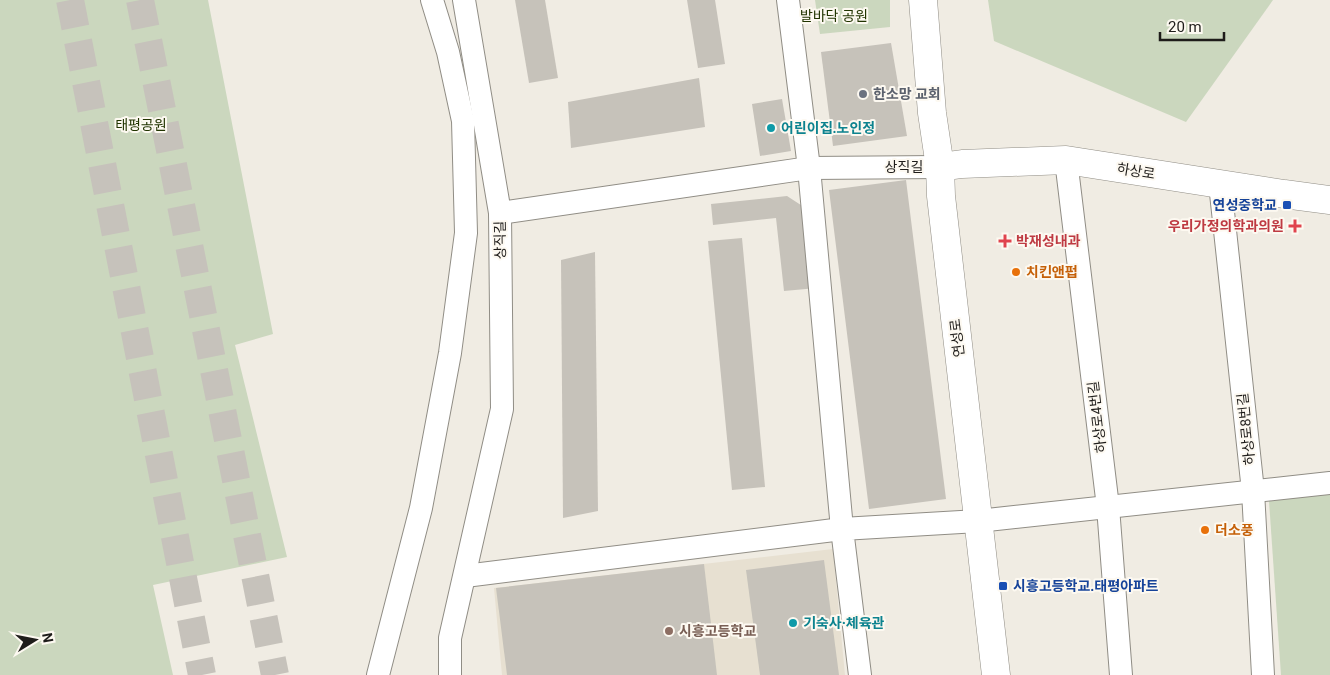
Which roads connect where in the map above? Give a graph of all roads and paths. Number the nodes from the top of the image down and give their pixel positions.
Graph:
1 (432, 0) edge
2 (464, 0) edge
3 (788, 0) edge
4 (923, 0) edge
5 (1066, 160) junction
6 (940, 167) junction
7 (809, 168) junction
8 (1220, 184) junction
9 (1330, 200) edge
10 (500, 213) junction
11 (1330, 483) edge
12 (1253, 491) junction
13 (1108, 507) junction
14 (978, 521) junction
15 (842, 529) junction
16 (465, 576) junction
17 (378, 675) edge
18 (450, 675) edge
19 (860, 675) edge
20 (996, 675) edge
21 (1121, 675) edge
22 (1263, 675) edge

1 - 17 street
2 - 10 street
3 - 7 street
4 - 6 street, 연성로
5 - 6 street, 하상로
5 - 8 street, 하상로
5 - 13 street, 하상로4번길
6 - 7 street, 상직길
6 - 14 street, 연성로
7 - 10 street, 상직길
7 - 15 street
8 - 9 street, 하상로
8 - 12 street, 하상로8번길
10 - 16 street, 상직길
11 - 12 street
12 - 13 street
12 - 22 street, 하상로8번길
13 - 14 street
13 - 21 street, 하상로4번길
14 - 15 street
14 - 20 street, 연성로
15 - 16 street
15 - 19 street
16 - 18 street, 상직길

